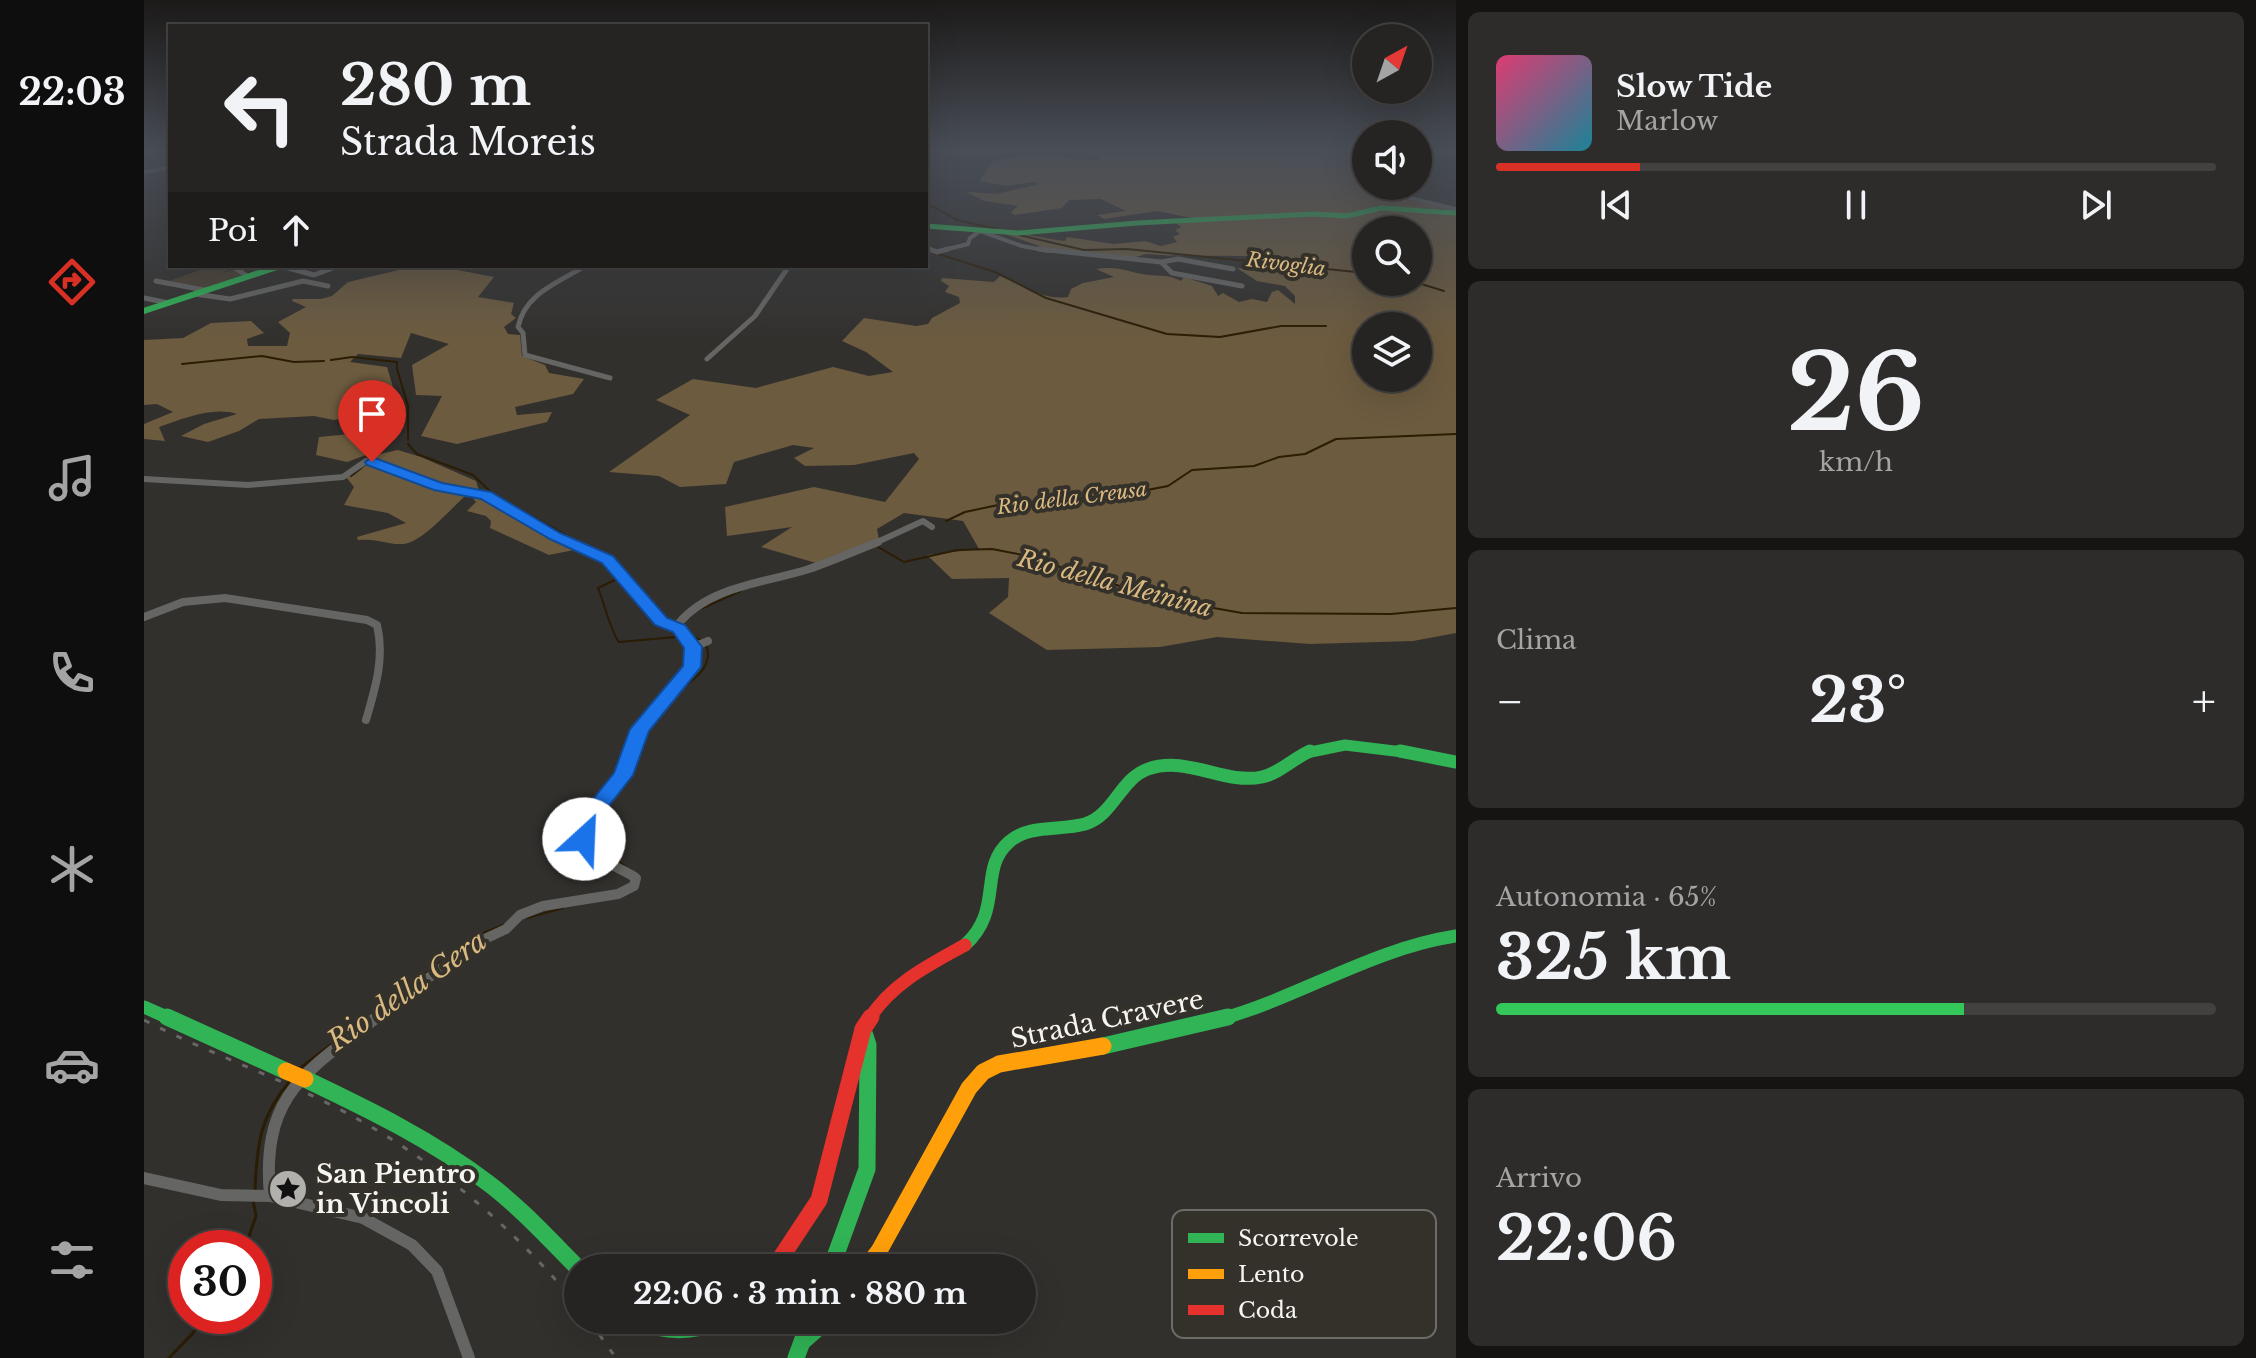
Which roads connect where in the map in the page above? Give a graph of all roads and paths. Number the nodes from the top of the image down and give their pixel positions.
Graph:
1 (1362, 212) edge
2 (928, 226) edge
3 (980, 231) junction
4 (928, 249) edge
5 (937, 252) junction
6 (945, 256) dead end
7 (1161, 262) junction
8 (235, 268) edge
9 (273, 268) edge
10 (288, 268) edge
11 (333, 268) edge
12 (581, 268) edge
13 (788, 268) edge
14 (1233, 269) dead end
15 (314, 275) junction
16 (247, 276) junction
17 (300, 280) dead end
18 (156, 281) dead end
19 (328, 286) dead end
20 (1242, 286) dead end
21 (200, 292) junction
22 (146, 299) edge
23 (169, 303) junction
24 (144, 311) edge
25 (707, 359) dead end
26 (610, 378) dead end
27 (144, 479) edge
28 (932, 527) dead end
29 (144, 617) edge
30 (679, 628) junction
31 (366, 720) dead end
32 (1456, 762) edge
33 (1456, 936) edge
34 (144, 1007) edge
35 (863, 1029) junction
36 (144, 1178) edge
37 (259, 1197) junction
38 (564, 1254) edge
39 (783, 1254) edge
40 (836, 1254) edge
41 (877, 1254) edge
42 (805, 1334) edge
43 (814, 1334) edge
44 (802, 1342) junction
45 (469, 1358) edge
46 (796, 1358) edge

1 - 3 street
2 - 3 street
3 - 5 street
3 - 7 street
4 - 5 street
5 - 6 street
7 - 14 street
7 - 20 street
8 - 16 street
9 - 16 street
10 - 15 street
11 - 15 street
12 - 26 street
13 - 25 street
15 - 17 street
16 - 21 street
18 - 21 street
19 - 21 street
21 - 23 street
22 - 23 street
23 - 24 street
27 - 30 street
28 - 30 street
29 - 31 street
30 - 37 street
32 - 35 street
33 - 41 street, Strada Cravere
34 - 38 street, bridge
35 - 39 street
35 - 40 street
36 - 37 street
37 - 45 street
42 - 44 street
43 - 44 street
44 - 46 street

